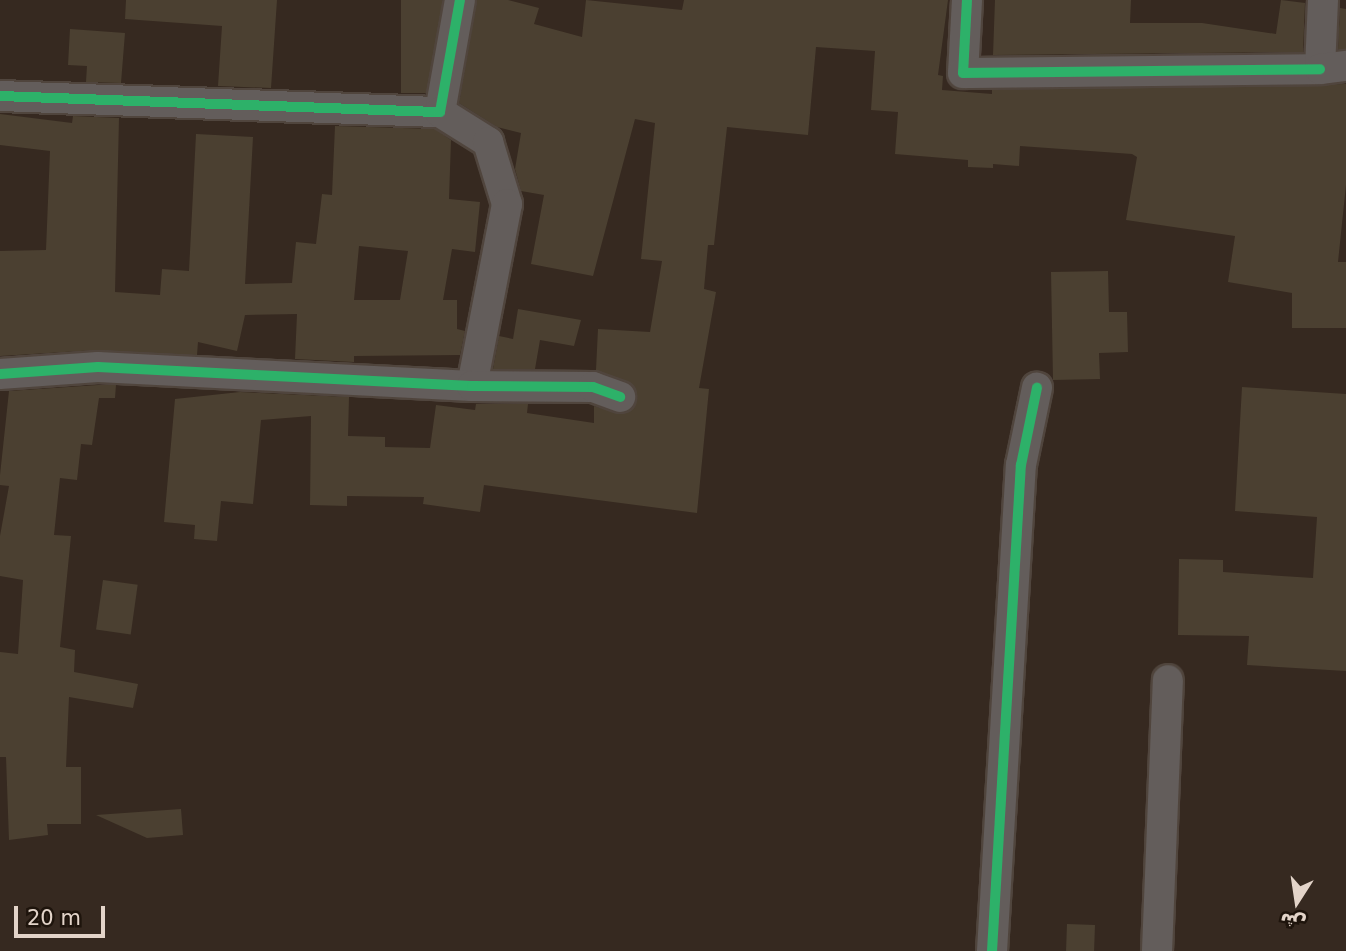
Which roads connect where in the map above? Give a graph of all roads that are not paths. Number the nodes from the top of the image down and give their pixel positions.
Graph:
1 (460, 0) edge
2 (967, 0) edge
3 (1323, 0) edge
4 (1333, 68) edge
5 (0, 96) edge
6 (440, 112) junction
7 (0, 374) edge
8 (472, 386) junction
9 (1037, 388) dead end
10 (620, 397) dead end
11 (1168, 680) dead end
12 (992, 951) edge
13 (1157, 951) edge

1 - 6 street
2 - 4 street
3 - 4 street
5 - 6 street
6 - 8 street
7 - 8 street
8 - 10 street
9 - 12 street
11 - 13 street

